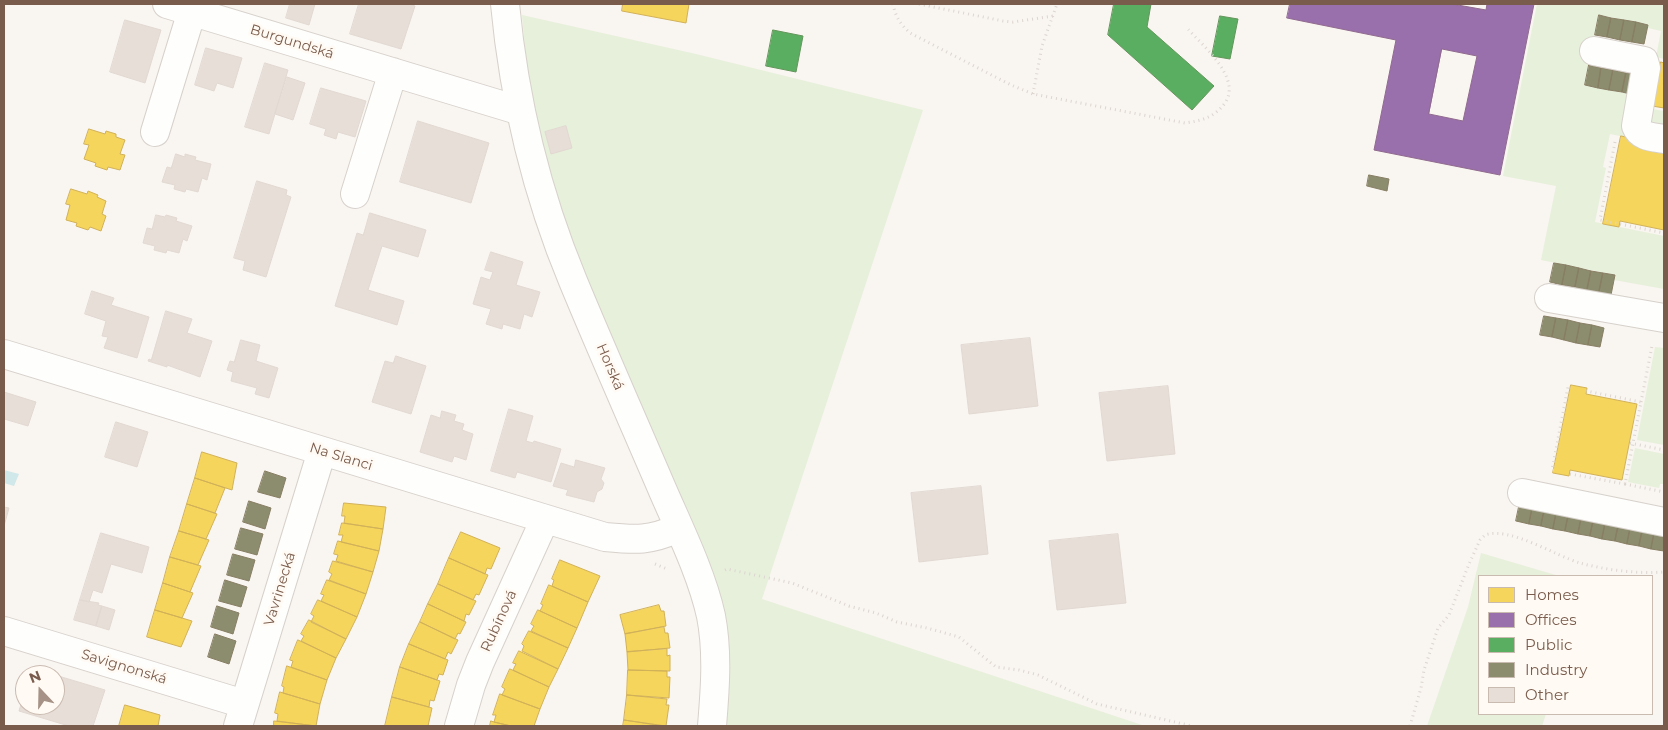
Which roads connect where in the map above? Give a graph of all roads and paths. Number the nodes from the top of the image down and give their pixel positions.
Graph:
1 (505, 4) edge
2 (893, 4) edge
3 (919, 4) edge
4 (1057, 4) edge
5 (180, 7) edge
6 (1053, 16) junction
7 (1188, 29) dead end
8 (1594, 50) dead end
9 (393, 72) junction
10 (1033, 94) junction
11 (521, 110) junction
12 (155, 132) dead end
13 (1616, 138) dead end
14 (1664, 139) edge
15 (355, 194) dead end
16 (1664, 233) edge
17 (1549, 298) dead end
18 (1664, 318) edge
19 (1652, 346) dead end
20 (4, 354) edge
21 (1570, 388) dead end
22 (1586, 391) dead end
23 (1641, 402) junction
24 (1631, 443) junction
25 (1664, 450) edge
26 (322, 451) junction
27 (1554, 470) dead end
28 (1570, 474) dead end
29 (1625, 484) junction
30 (1522, 492) dead end
31 (1664, 492) edge
32 (545, 519) junction
33 (1664, 522) edge
34 (679, 528) junction
35 (650, 563) dead end
36 (670, 571) dead end
37 (1664, 572) edge
38 (700, 580) junction
39 (4, 631) edge
40 (241, 715) edge
41 (1664, 722) edge
42 (459, 726) edge
43 (712, 726) edge
44 (1192, 726) edge
45 (1410, 726) edge
46 (1663, 726) edge

1 - 11 street, Horská
2 - 10 path
3 - 6 path
4 - 6 path
5 - 9 street, Burgundská
5 - 12 street, Burgundská
6 - 10 path
7 - 10 path
8 - 14 street
9 - 11 street, Burgundská
9 - 15 street
11 - 34 street, Horská
13 - 16 path
17 - 18 street
19 - 23 path
20 - 26 street, Na Slanci
21 - 27 path
22 - 23 path
23 - 24 path
24 - 25 path
24 - 29 path
26 - 32 street, Na Slanci
26 - 40 street, Vavrinecká
28 - 29 path
29 - 31 path
30 - 33 street
32 - 34 street, Na Slanci
32 - 42 street, Rubínová
34 - 38 street, Horská
35 - 36 path
37 - 45 path
38 - 43 street, Horská
38 - 44 path
39 - 40 street, Savignonská
41 - 46 path

